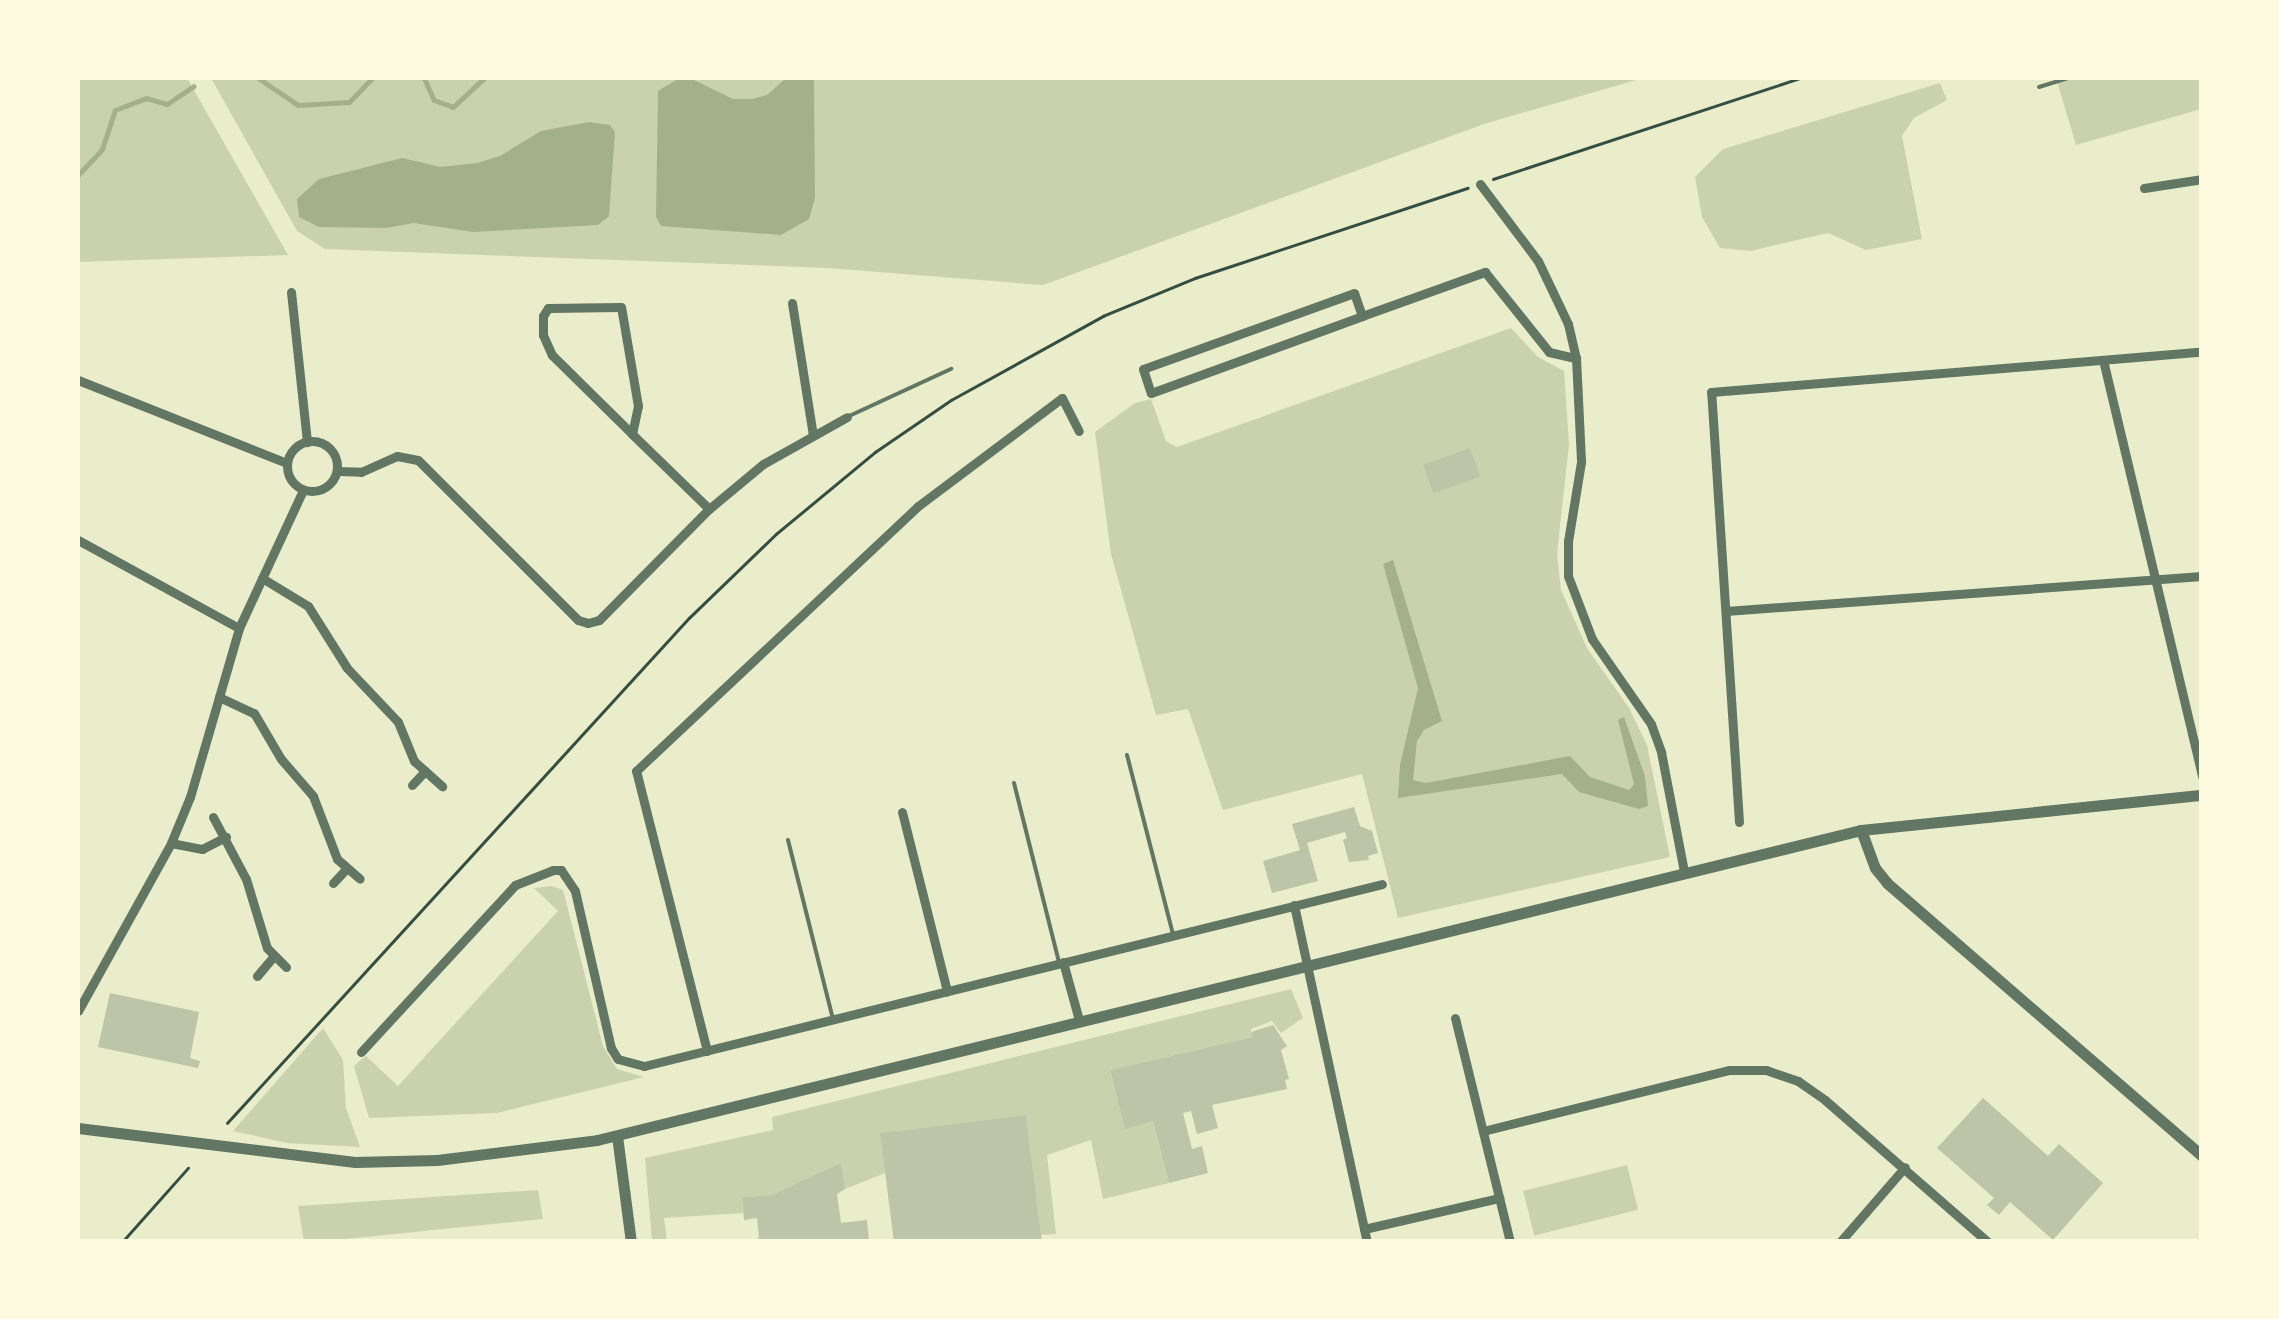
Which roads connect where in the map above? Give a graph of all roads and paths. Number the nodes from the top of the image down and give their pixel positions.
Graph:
1 (1800, 78) edge
2 (2069, 78) edge
3 (2040, 87) dead end
4 (2202, 179) edge
5 (1480, 184) junction
6 (2144, 188) dead end
7 (291, 292) dead end
8 (792, 303) dead end
9 (1362, 316) junction
10 (2202, 352) edge
11 (1576, 358) junction
12 (2103, 360) junction
13 (952, 369) dead end
14 (78, 380) edge
15 (848, 417) joint
16 (1080, 431) dead end
17 (632, 434) junction
18 (813, 435) junction
19 (307, 442) junction
20 (288, 462) junction
21 (337, 471) junction
22 (303, 490) junction
23 (709, 509) junction
24 (78, 540) edge
25 (2202, 576) edge
26 (262, 578) junction
27 (2157, 579) junction
28 (1726, 611) junction
29 (238, 628) junction
30 (219, 697) junction
31 (1127, 754) dead end
32 (425, 771) junction
33 (2202, 776) edge
34 (1014, 782) dead end
35 (412, 784) dead end
36 (442, 786) dead end
37 (2202, 796) edge
38 (902, 812) dead end
39 (213, 816) dead end
40 (1740, 822) dead end
41 (1860, 830) junction
42 (226, 837) junction
43 (788, 840) dead end
44 (172, 842) junction
45 (346, 868) junction
46 (1684, 871) junction
47 (360, 879) dead end
48 (334, 882) dead end
49 (1382, 884) dead end
50 (1294, 905) junction
51 (1174, 935) junction
52 (274, 956) junction
53 (1061, 963) junction
54 (1306, 964) junction
55 (286, 967) dead end
56 (258, 976) dead end
57 (78, 979) edge
58 (90, 984) junction
59 (947, 992) junction
60 (78, 1012) edge
61 (1455, 1018) dead end
62 (834, 1020) junction
63 (1079, 1020) junction
64 (707, 1051) junction
65 (361, 1052) dead end
66 (227, 1123) dead end
67 (78, 1128) edge
68 (1483, 1130) junction
69 (616, 1136) junction
70 (2202, 1156) edge
71 (1905, 1167) junction
72 (188, 1168) dead end
73 (1499, 1198) junction
74 (1364, 1229) junction
75 (122, 1242) edge
76 (631, 1242) edge
77 (1366, 1242) edge
78 (1510, 1242) edge
79 (1840, 1242) edge
80 (1988, 1242) edge

1 - 5 path
2 - 3 lane
4 - 6 street
5 - 11 street
5 - 66 path
7 - 19 street
8 - 18 street
9 - 9 street
9 - 11 street
10 - 12 street
11 - 46 street
12 - 27 street
12 - 28 street
13 - 15 lane
14 - 20 street
15 - 18 street
16 - 64 street
17 - 17 street
17 - 23 street
18 - 23 street
19 - 20 street
19 - 21 street
20 - 22 street
21 - 22 street
21 - 23 street
22 - 26 street
24 - 29 street
25 - 27 street
26 - 29 street
26 - 32 street
27 - 28 street
27 - 33 street
28 - 40 street
29 - 30 street
30 - 44 street
30 - 45 street
31 - 51 lane
32 - 35 street
32 - 36 street
34 - 53 lane
37 - 41 street
38 - 59 street
39 - 42 street
41 - 46 street
41 - 70 street
42 - 44 street
42 - 52 street
43 - 62 lane
44 - 58 street
45 - 47 street
45 - 48 street
46 - 54 street
49 - 50 street
50 - 51 street
50 - 54 street
51 - 53 street
52 - 55 street
52 - 56 street
53 - 59 street
53 - 63 street
54 - 63 street
54 - 74 street
57 - 58 street
58 - 60 street
59 - 62 street
61 - 68 street
62 - 64 street
63 - 69 street
64 - 65 street
67 - 69 street
68 - 71 street
68 - 73 street
69 - 76 street
71 - 79 street
71 - 80 street
72 - 75 path
73 - 74 street
73 - 78 street
74 - 77 street

